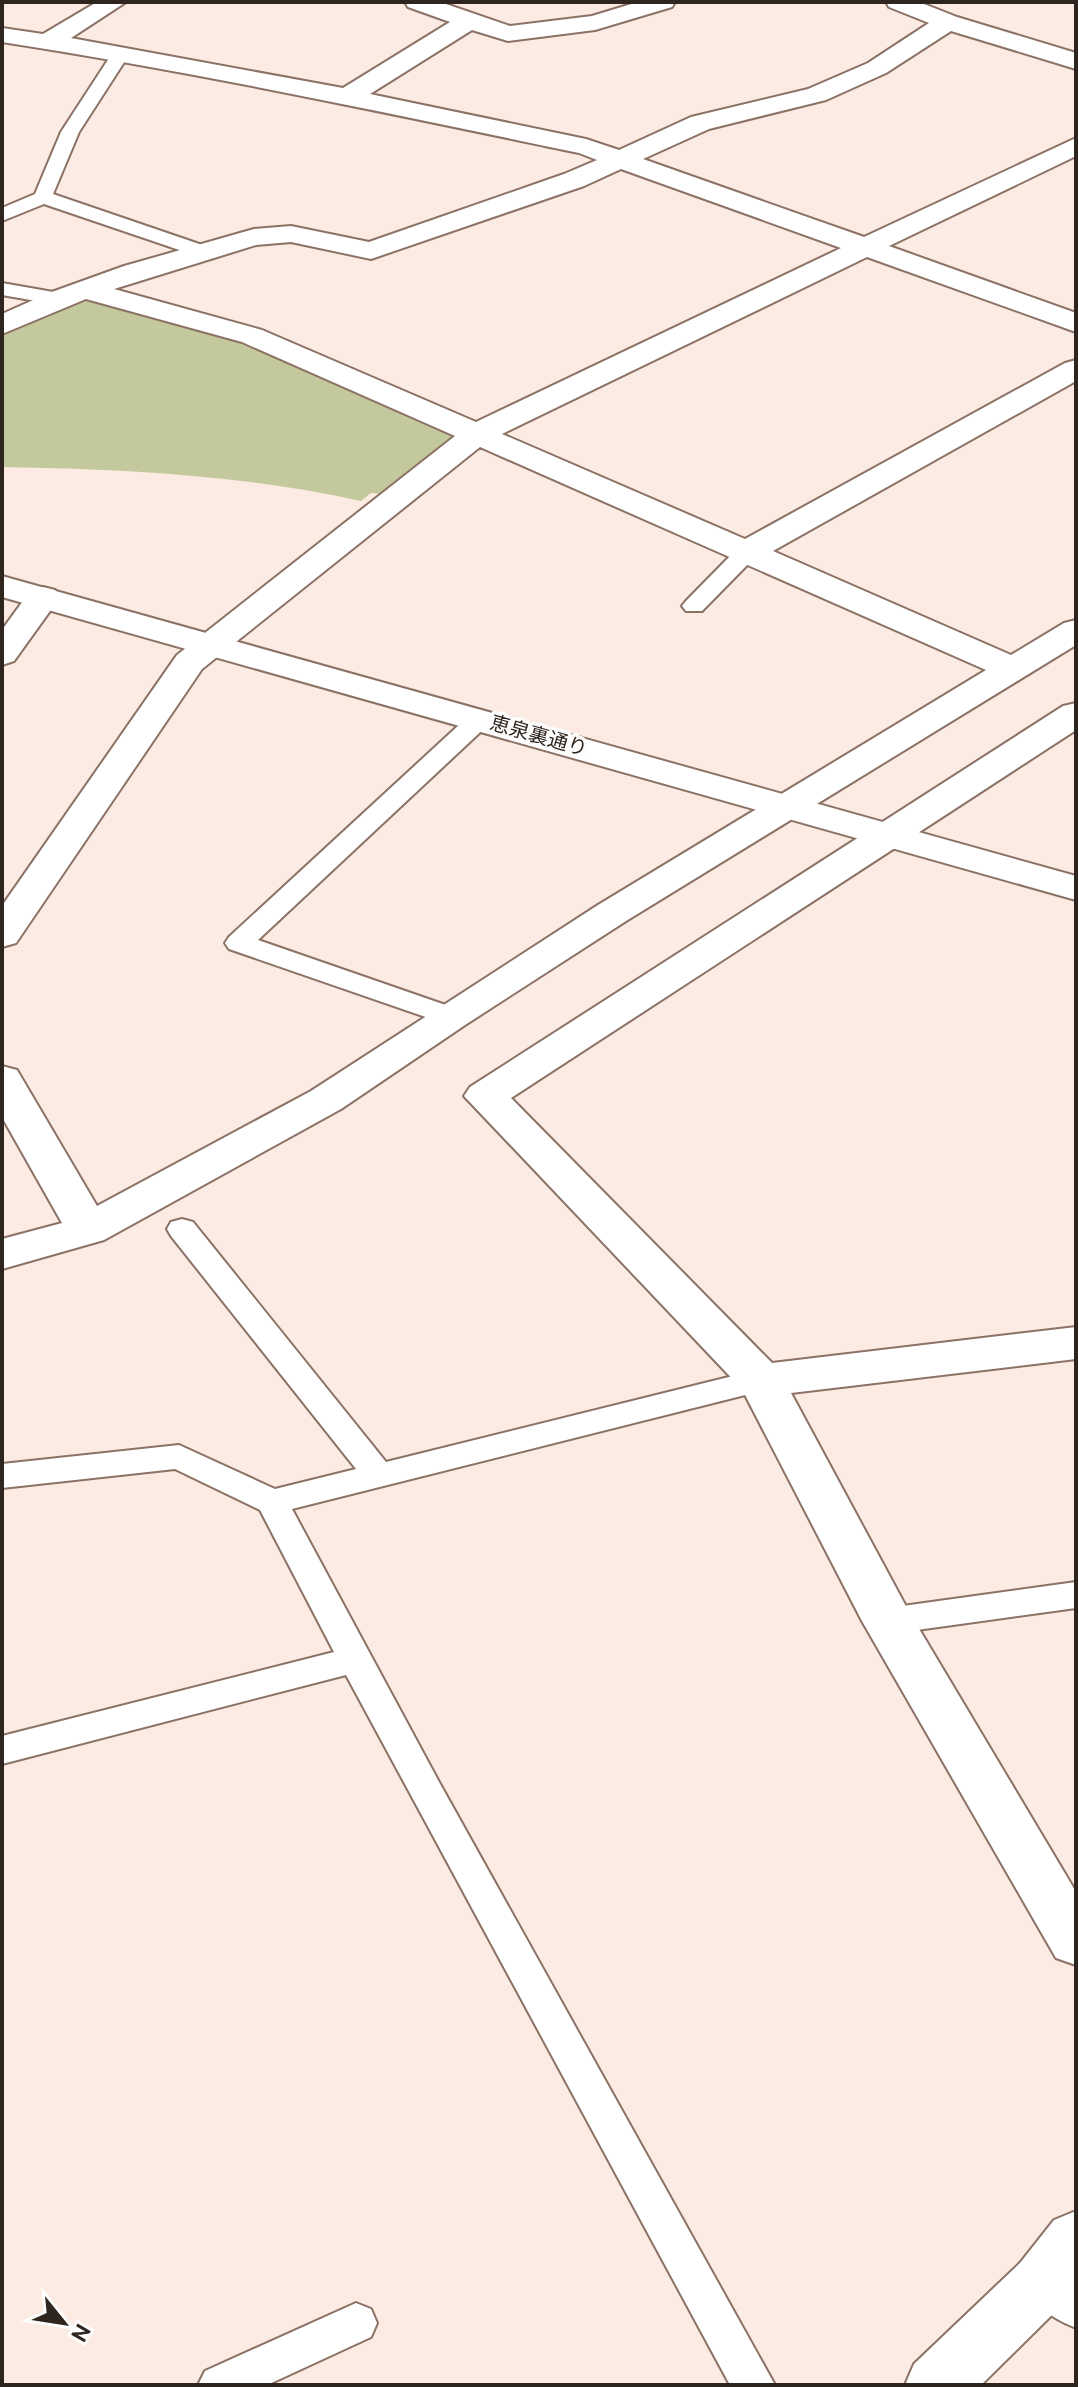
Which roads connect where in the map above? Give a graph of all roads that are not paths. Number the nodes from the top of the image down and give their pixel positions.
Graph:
1 (114, 2) edge
2 (417, 2) edge
3 (663, 2) edge
4 (898, 2) edge
5 (469, 21) junction
6 (948, 22) junction
7 (2, 35) edge
8 (47, 42) junction
9 (121, 53) junction
10 (1076, 61) edge
11 (347, 97) junction
12 (1076, 146) edge
13 (621, 160) junction
14 (43, 197) junction
15 (2, 215) edge
16 (865, 246) junction
17 (201, 251) junction
18 (2, 289) edge
19 (74, 295) junction
20 (1076, 323) edge
21 (2, 325) edge
22 (1076, 369) edge
23 (477, 434) junction
24 (747, 552) junction
25 (2, 586) edge
26 (43, 597) junction
27 (694, 606) dead end
28 (1076, 630) edge
29 (212, 644) junction
30 (2, 654) edge
31 (1014, 669) junction
32 (1076, 714) edge
33 (481, 718) junction
34 (790, 806) junction
35 (891, 836) junction
36 (1076, 888) edge
37 (2, 935) edge
38 (450, 1016) junction
39 (2, 1079) edge
40 (182, 1229) dead end
41 (88, 1230) junction
42 (2, 1254) edge
43 (1076, 1343) edge
44 (761, 1380) junction
45 (2, 1476) edge
46 (380, 1477) junction
47 (272, 1502) junction
48 (1076, 1595) edge
49 (888, 1621) junction
50 (354, 1660) junction
51 (2, 1750) edge
52 (1076, 1942) edge
53 (1065, 2277) edge
54 (356, 2323) dead end
55 (220, 2385) edge
56 (753, 2385) edge
57 (937, 2385) edge

1 - 8 street
2 - 5 street
3 - 5 street
4 - 6 street
5 - 11 street
6 - 10 street
6 - 13 street
7 - 8 street
8 - 9 street
9 - 11 street
9 - 14 lane
11 - 13 street
12 - 16 street
13 - 16 street
13 - 17 street
14 - 15 lane
14 - 17 lane
16 - 20 street
16 - 23 street
17 - 19 street
18 - 19 lane
19 - 21 street
19 - 23 street
22 - 24 street
23 - 24 street
23 - 29 street
24 - 27 lane
24 - 31 street
25 - 26 street, 恵泉裏通り
26 - 29 street, 恵泉裏通り
26 - 30 street
28 - 31 street
29 - 33 street, 恵泉裏通り
29 - 37 street
31 - 34 street
32 - 35 street
33 - 34 street, 恵泉裏通り
33 - 38 lane
34 - 35 street, 恵泉裏通り
34 - 38 street
35 - 36 street, 恵泉裏通り
35 - 44 street
38 - 41 street
39 - 41 street
40 - 46 lane
41 - 42 street
43 - 44 street
44 - 46 lane
44 - 49 street
45 - 47 lane
46 - 47 lane
47 - 50 lane
48 - 49 lane
49 - 52 street
50 - 51 lane
50 - 56 lane
53 - 57 street
54 - 55 lane

